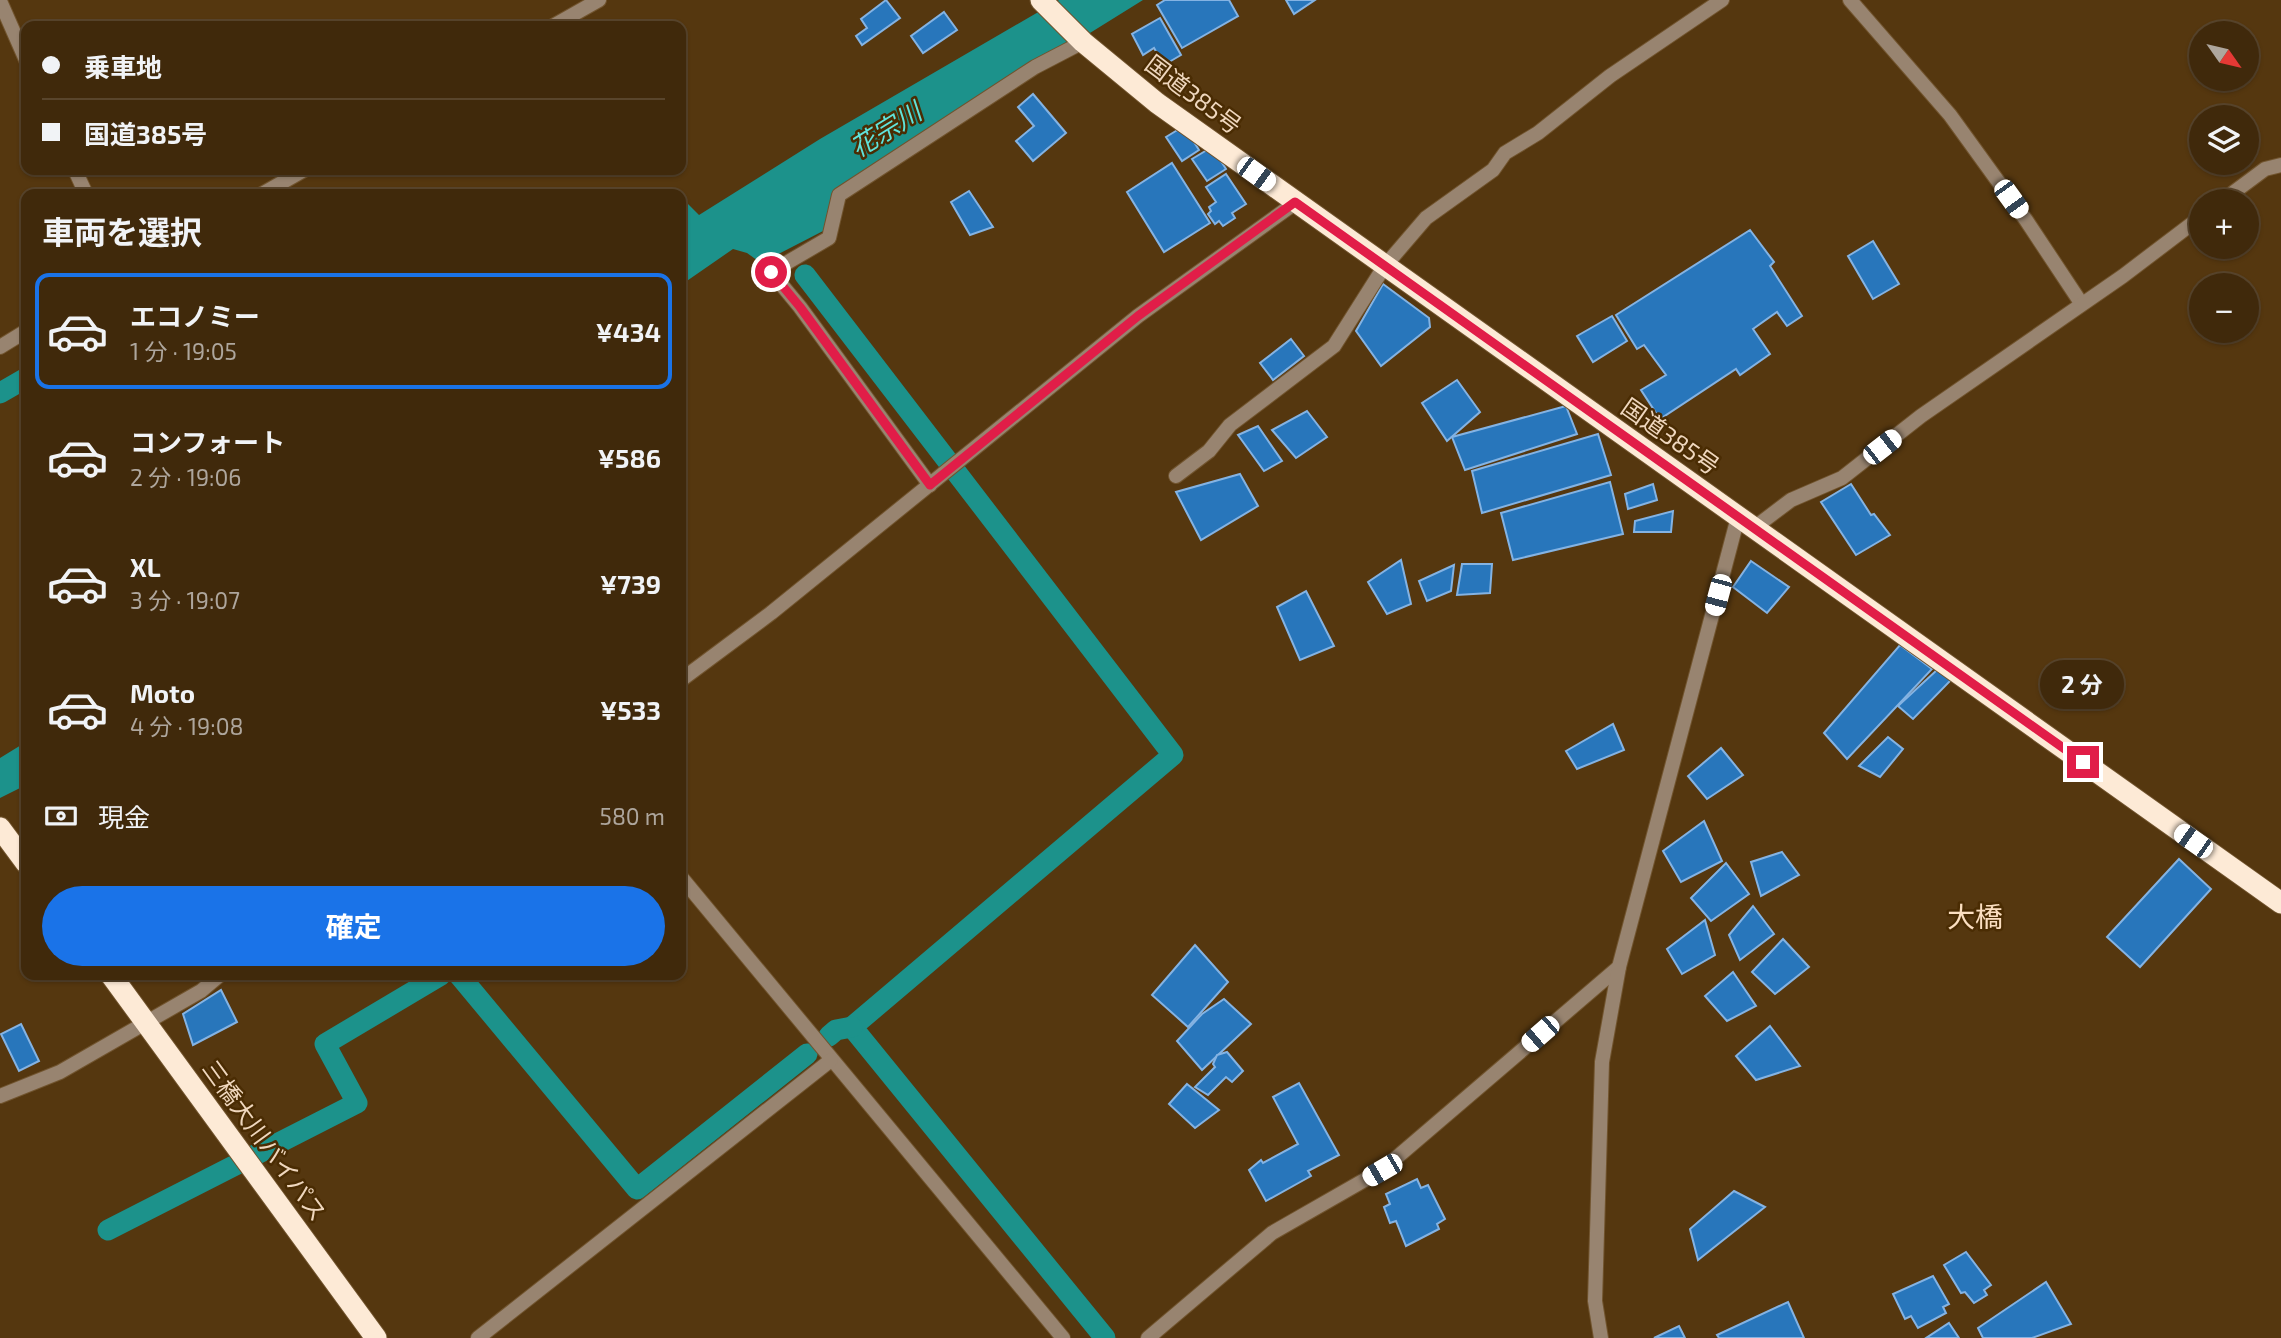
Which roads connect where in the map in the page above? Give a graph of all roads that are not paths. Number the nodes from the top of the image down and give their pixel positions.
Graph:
1 (599, 0) edge
2 (1722, 0) edge
3 (1850, 0) edge
4 (0, 1) edge
5 (1042, 2) edge
6 (562, 21) edge
7 (1081, 41) junction
8 (21, 49) edge
9 (2281, 165) edge
10 (295, 175) edge
11 (271, 189) edge
12 (2238, 189) edge
13 (1295, 202) junction
14 (2189, 226) edge
15 (1384, 267) junction
16 (2081, 303) junction
17 (21, 334) edge
18 (0, 346) edge
19 (1176, 476) dead end
20 (934, 482) junction
21 (1746, 523) junction
22 (686, 676) edge
23 (0, 828) edge
24 (21, 856) edge
25 (686, 883) edge
26 (2281, 903) edge
27 (1619, 967) junction
28 (115, 980) edge
29 (214, 980) edge
30 (146, 1021) junction
31 (831, 1060) junction
32 (0, 1096) edge
33 (376, 1338) edge
34 (478, 1338) edge
35 (1063, 1338) edge
36 (1148, 1338) edge
37 (1601, 1338) edge

1 - 6 street
2 - 15 street
3 - 16 street
4 - 8 street
5 - 7 highway, 国道385号
7 - 13 highway, 国道385号
7 - 20 street
9 - 12 street
10 - 11 street
13 - 15 highway, 国道385号
13 - 20 street
14 - 16 street
15 - 19 street
15 - 21 highway, 国道385号
16 - 21 street
17 - 18 street
20 - 22 street
21 - 26 highway, 国道385号
21 - 27 street
23 - 24 highway
25 - 31 street
27 - 36 street
27 - 37 street
28 - 30 highway, 三橋大川バイパス
29 - 30 street
30 - 32 street
30 - 33 highway, 三橋大川バイパス
31 - 34 street
31 - 35 street

